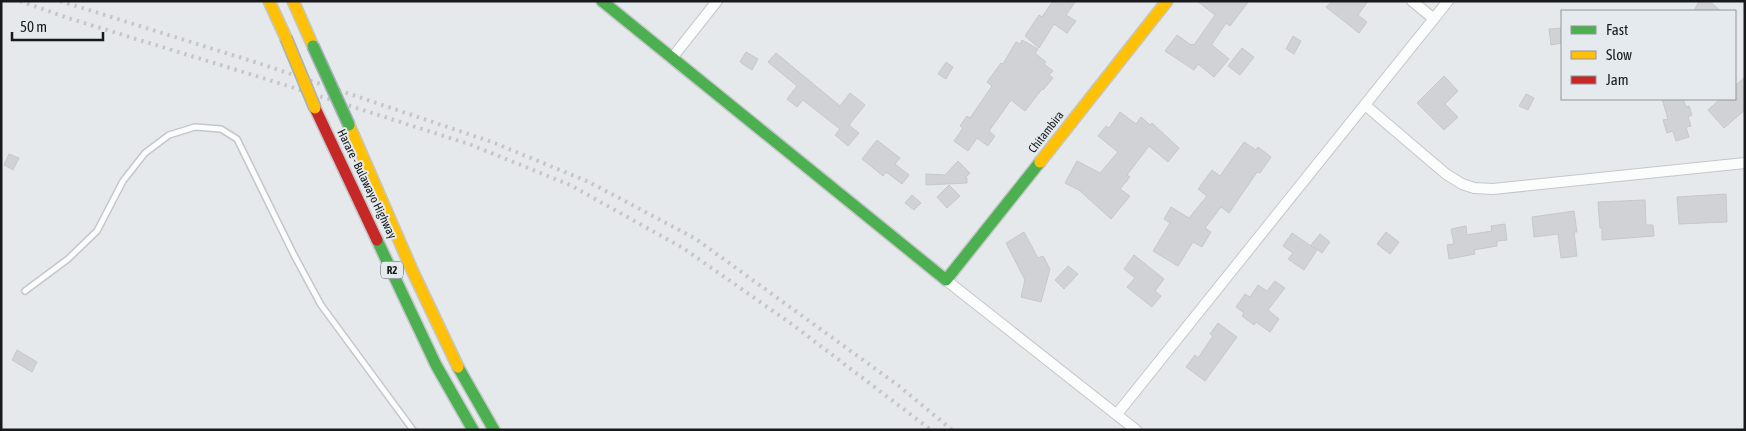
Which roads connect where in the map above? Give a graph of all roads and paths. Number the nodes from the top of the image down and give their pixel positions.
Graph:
1 (269, 1) edge
2 (293, 1) edge
3 (602, 1) edge
4 (717, 1) edge
5 (1167, 1) edge
6 (1412, 1) edge
7 (1448, 1) edge
8 (1434, 19) junction
9 (672, 58) junction
10 (1365, 105) junction
11 (1745, 163) edge
12 (946, 280) junction
13 (25, 291) dead end
14 (1117, 414) junction
15 (414, 430) edge
16 (473, 430) edge
17 (494, 430) edge
18 (1136, 430) edge

1 - 16 main road, Harare - Bulawayo Highway / R2, bridge
2 - 17 main road, Harare - Bulawayo Highway / R2, bridge
3 - 9 main road
4 - 9 street
5 - 12 main road, Chitambira
6 - 8 street
7 - 8 street
8 - 10 street
9 - 12 main road
10 - 11 street
10 - 14 street
12 - 14 street
13 - 15 lane
14 - 18 street

